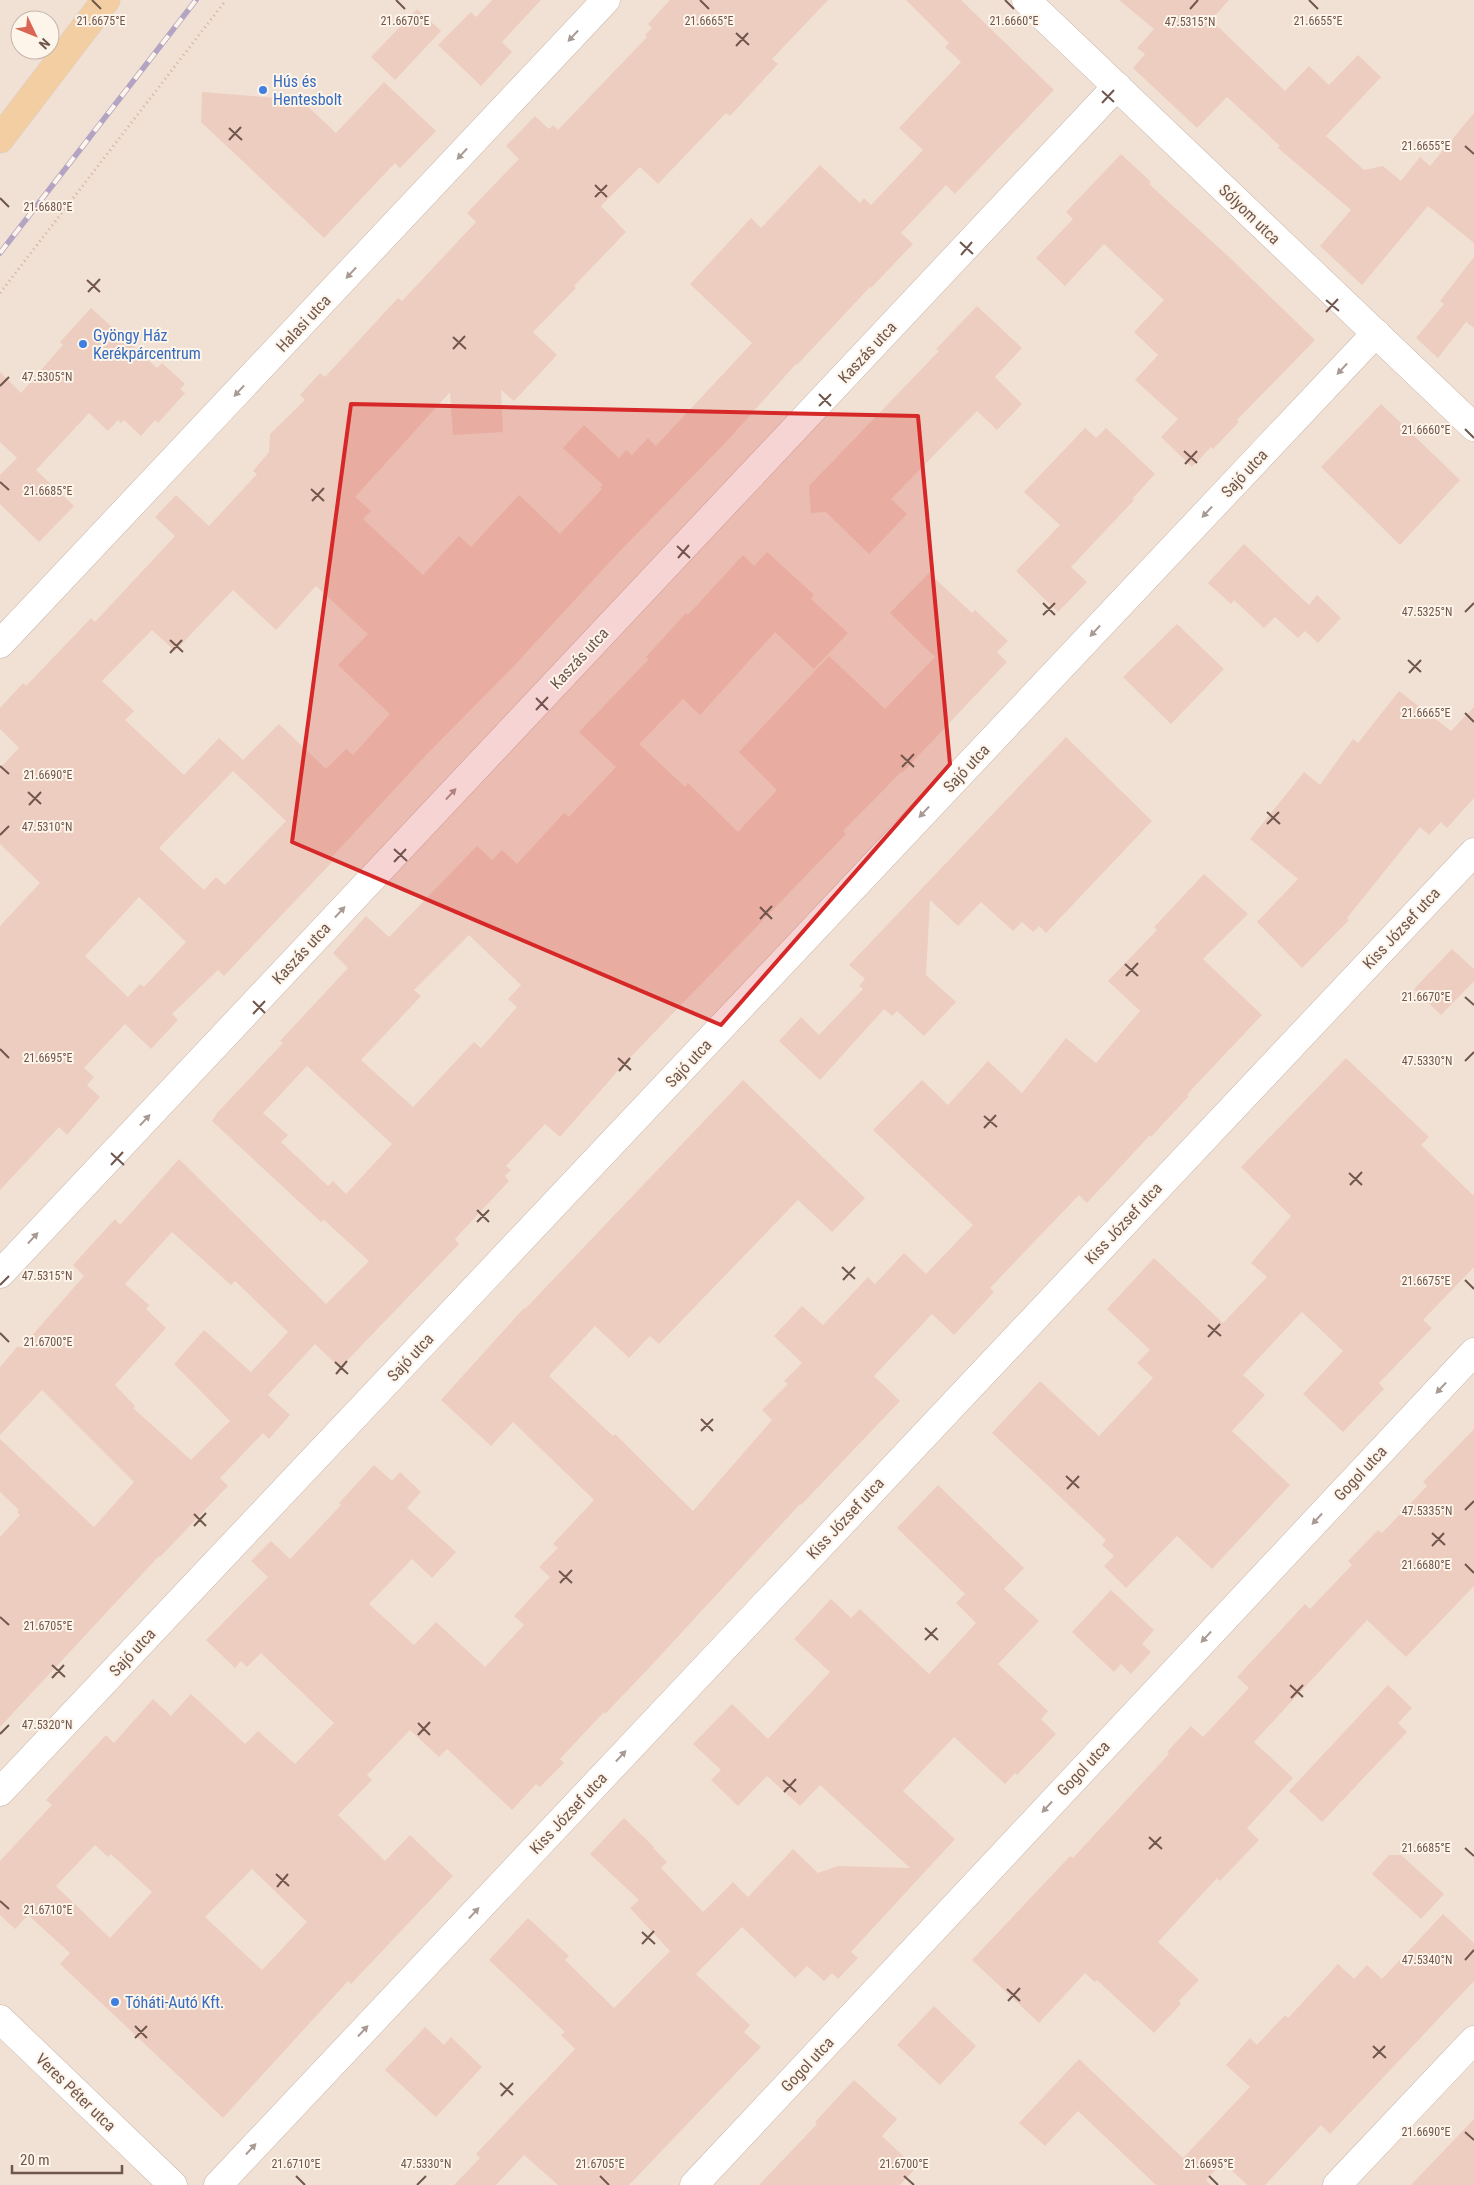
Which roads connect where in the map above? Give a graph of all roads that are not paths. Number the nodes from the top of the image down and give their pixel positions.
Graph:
1 (106, 0) edge
2 (606, 0) edge
3 (1026, 0) edge
4 (1117, 86) junction
5 (0, 139) edge
6 (1376, 333) junction
7 (1474, 427) edge
8 (0, 644) edge
9 (1474, 852) edge
10 (0, 1274) edge
11 (1474, 1352) edge
12 (0, 1792) edge
13 (0, 2019) edge
14 (1474, 2040) edge
15 (174, 2185) edge
16 (218, 2185) edge
17 (694, 2185) edge
18 (1337, 2185) edge

1 - 5 main road
2 -> 8 street, Halasi utca
3 - 4 street, Sólyom utca
4 - 6 street, Sólyom utca
10 -> 4 street, Kaszás utca
6 - 7 street, Sólyom utca
6 -> 12 street, Sajó utca
16 -> 9 street, Kiss József utca
11 -> 17 street, Gogol utca
13 - 15 street, Veres Péter utca
14 - 18 street

